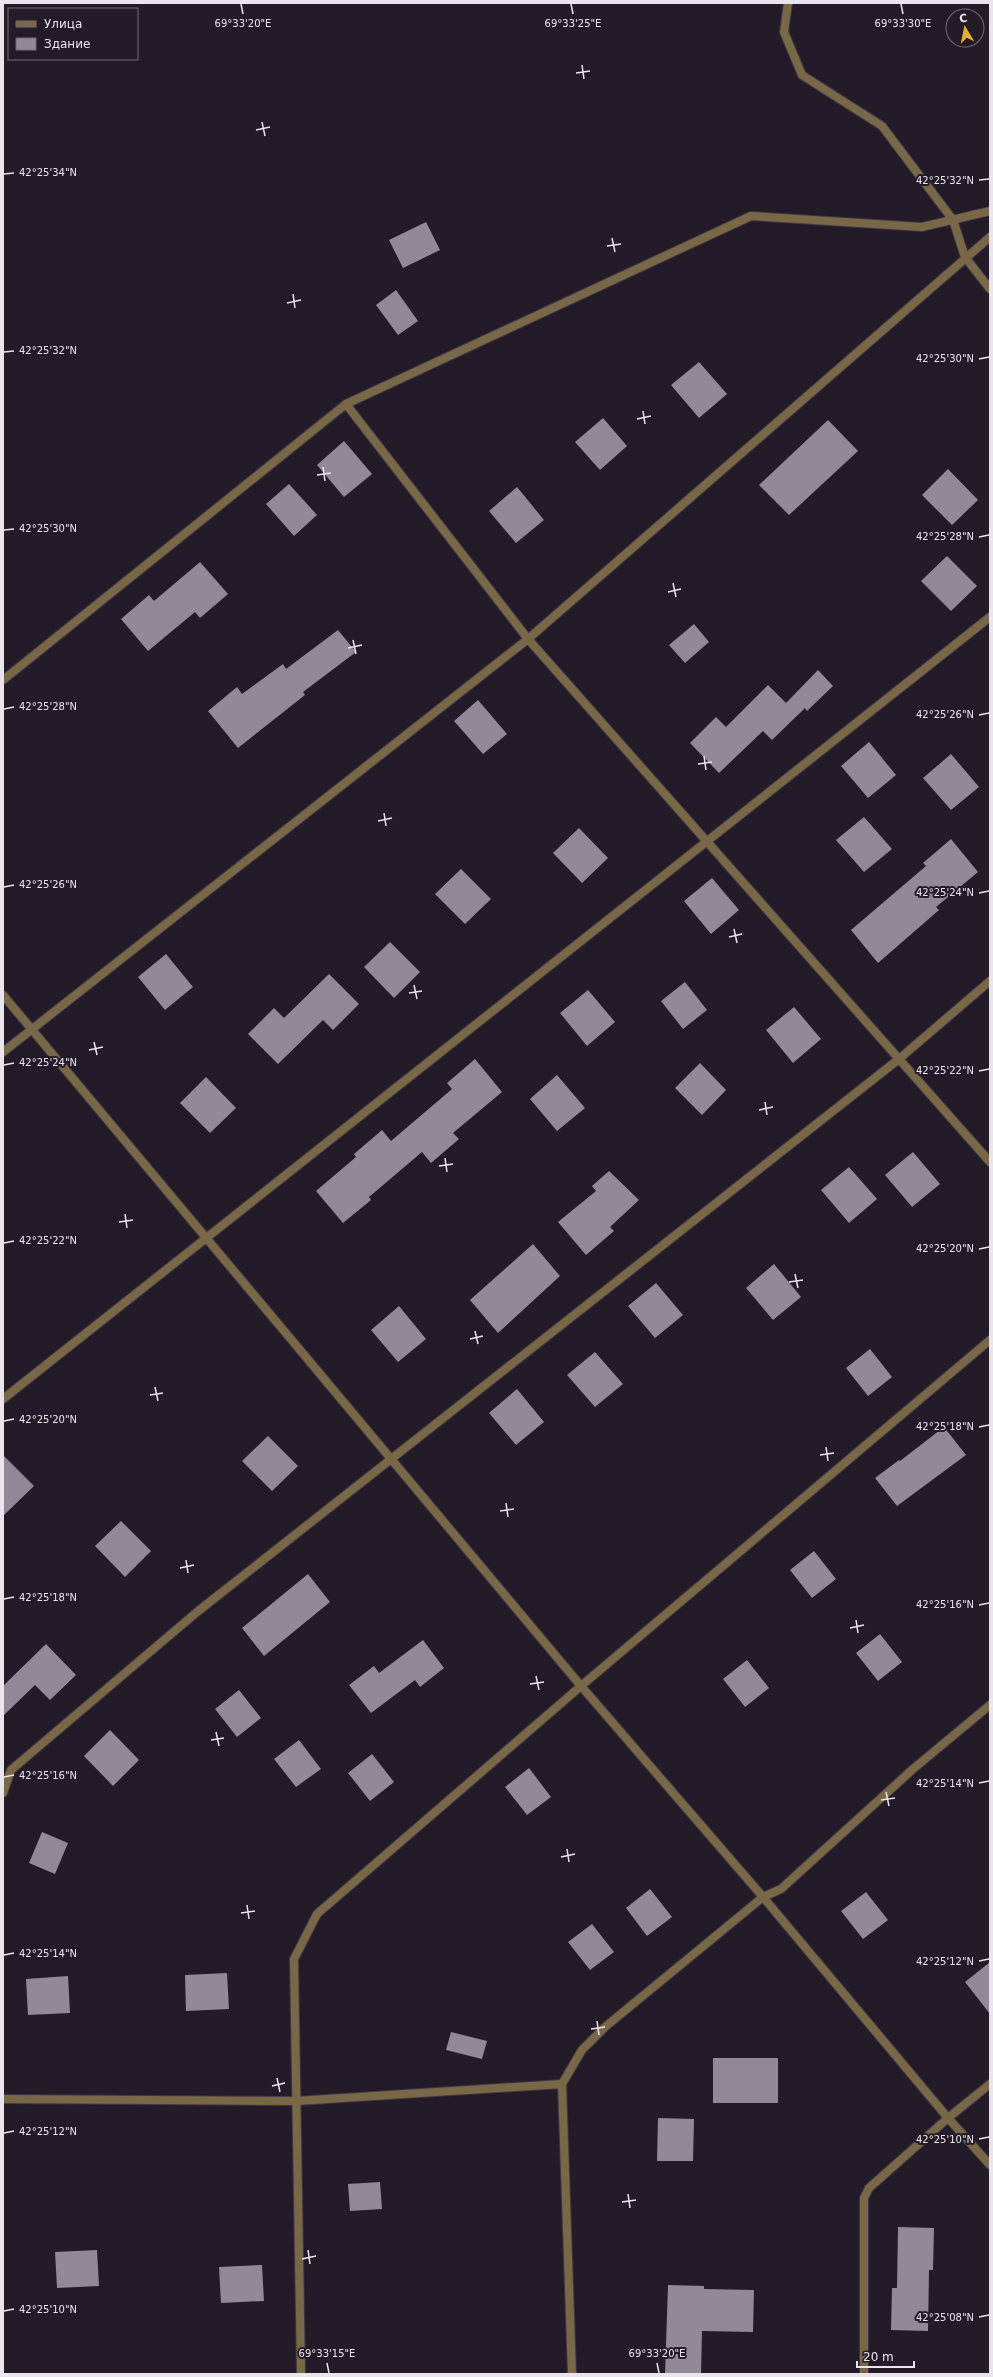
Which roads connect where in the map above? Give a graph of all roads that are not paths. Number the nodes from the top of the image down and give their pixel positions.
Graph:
1 (788, 3) edge
2 (990, 211) edge
3 (953, 220) junction
4 (990, 237) edge
5 (966, 257) junction
6 (990, 289) edge
7 (346, 404) junction
8 (990, 617) edge
9 (528, 639) junction
10 (3, 680) edge
11 (707, 841) junction
12 (990, 981) edge
13 (3, 995) edge
14 (31, 1030) junction
15 (3, 1052) edge
16 (899, 1059) junction
17 (990, 1162) edge
18 (205, 1239) junction
19 (990, 1340) edge
20 (3, 1399) edge
21 (390, 1459) junction
22 (581, 1686) junction
23 (990, 1705) edge
24 (3, 1793) edge
25 (763, 1897) junction
26 (562, 2084) junction
27 (990, 2084) edge
28 (3, 2100) edge
29 (296, 2101) junction
30 (948, 2118) junction
31 (990, 2165) edge
32 (301, 2374) edge
33 (572, 2374) edge
34 (864, 2374) edge

1 - 3 street
2 - 3 street
3 - 5 street
3 - 7 street
4 - 5 street
5 - 6 street
5 - 9 street
7 - 9 street
7 - 10 street
8 - 11 street
9 - 11 street
9 - 14 street
11 - 16 street
11 - 18 street
12 - 16 street
13 - 14 street
14 - 15 street
14 - 18 street
16 - 17 street
16 - 21 street
18 - 20 street
18 - 21 street
19 - 22 street
21 - 22 street
21 - 24 street
22 - 25 street
22 - 29 street
23 - 25 street
25 - 26 street
25 - 30 street
26 - 29 street
26 - 33 street
27 - 30 street
28 - 29 street
29 - 32 street
30 - 31 street
30 - 34 street

